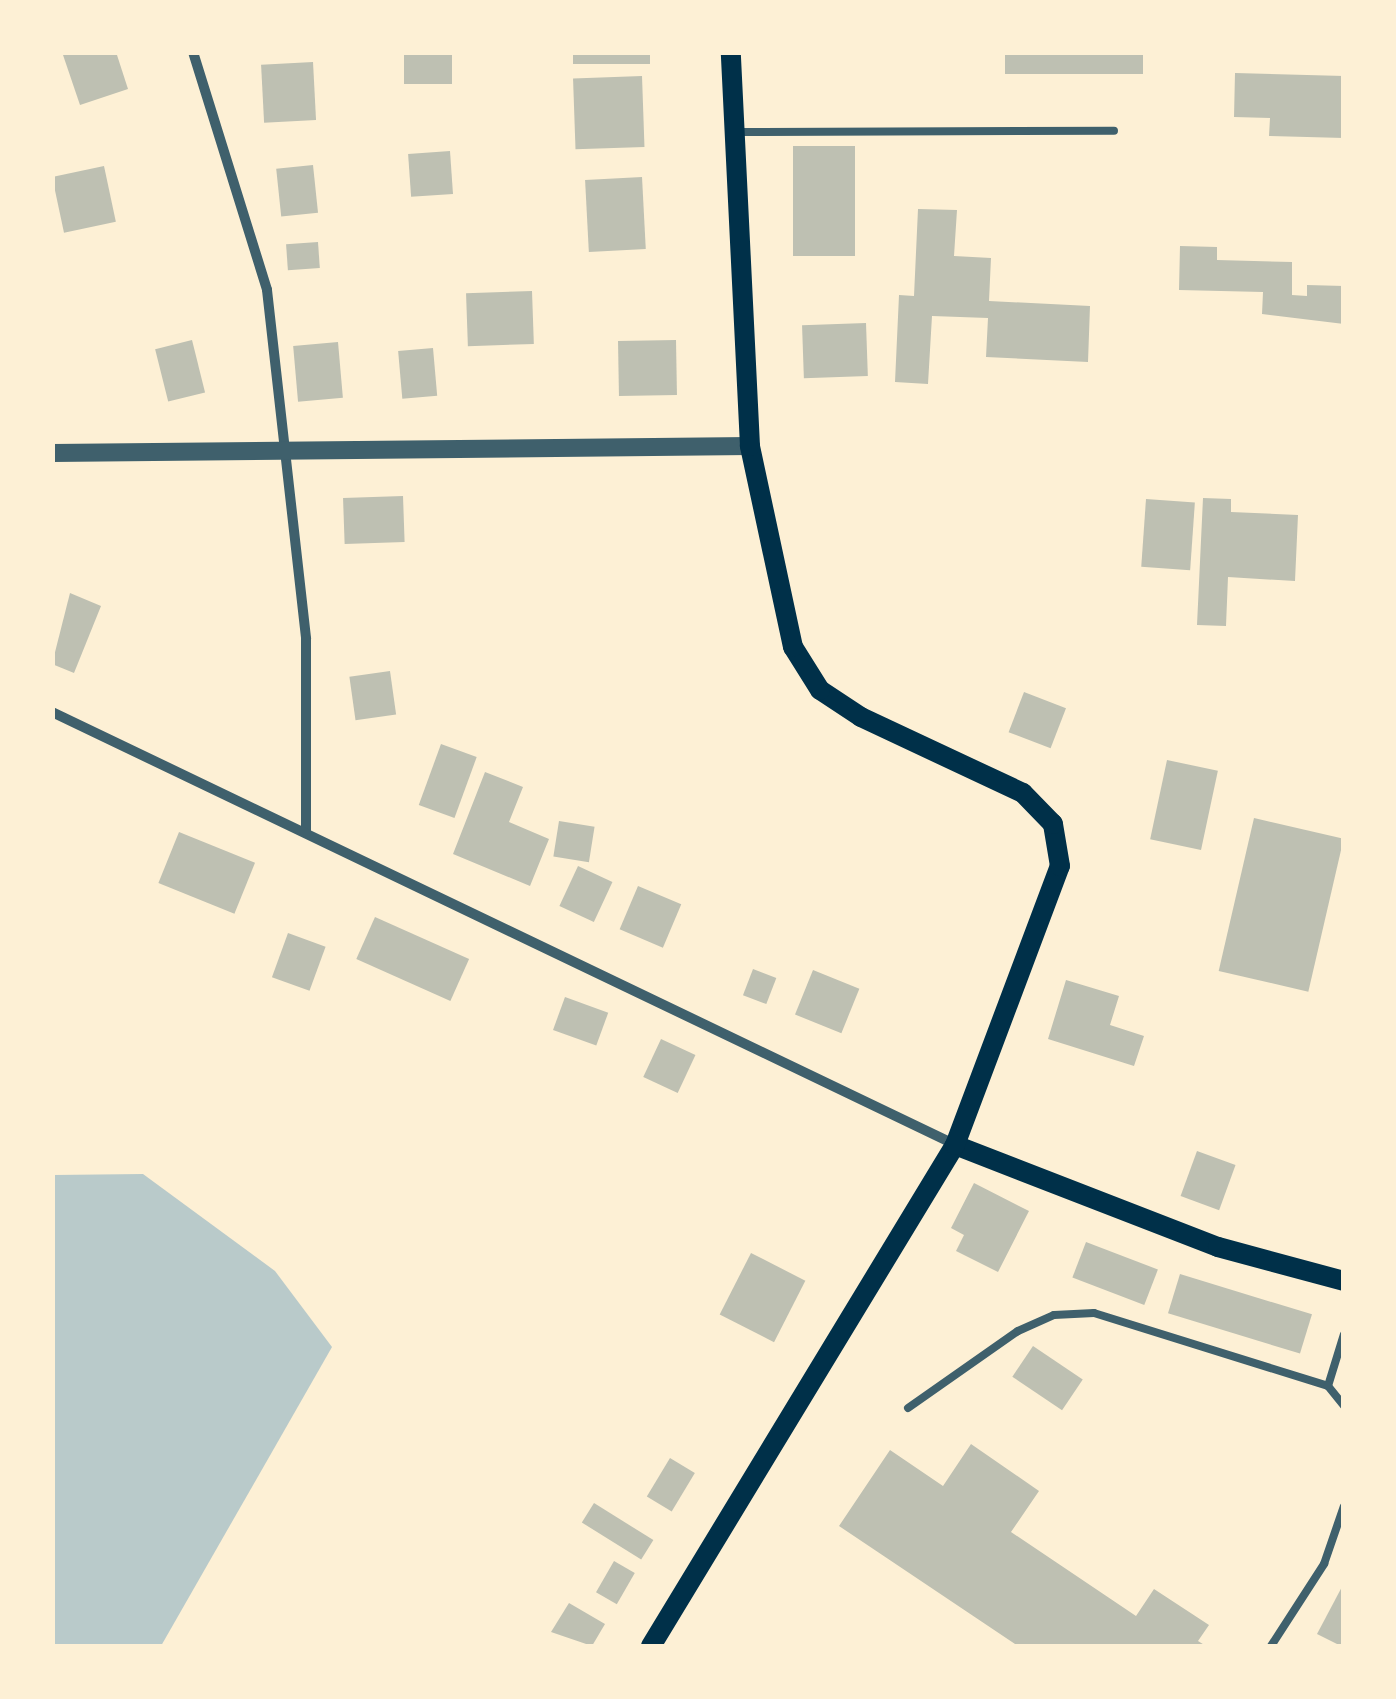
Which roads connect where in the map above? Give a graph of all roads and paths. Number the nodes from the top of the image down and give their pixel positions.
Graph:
1 (193, 52) edge
2 (731, 52) edge
3 (1114, 130) dead end
4 (732, 132) junction
5 (750, 446) junction
6 (287, 451) junction
7 (52, 453) edge
8 (52, 712) edge
9 (306, 832) junction
10 (955, 1145) junction
11 (1344, 1281) edge
12 (1344, 1334) edge
13 (1328, 1386) junction
14 (1344, 1406) edge
15 (908, 1408) dead end
16 (1344, 1506) edge
17 (651, 1646) edge
18 (1271, 1646) edge

1 - 6 street
2 - 4 main road
3 - 4 lane
4 - 5 main road
5 - 6 street
5 - 10 main road
6 - 7 street
6 - 9 street
8 - 9 street
9 - 10 street
10 - 11 main road
10 - 17 main road
12 - 13 lane
13 - 14 lane
13 - 15 lane
16 - 18 lane

